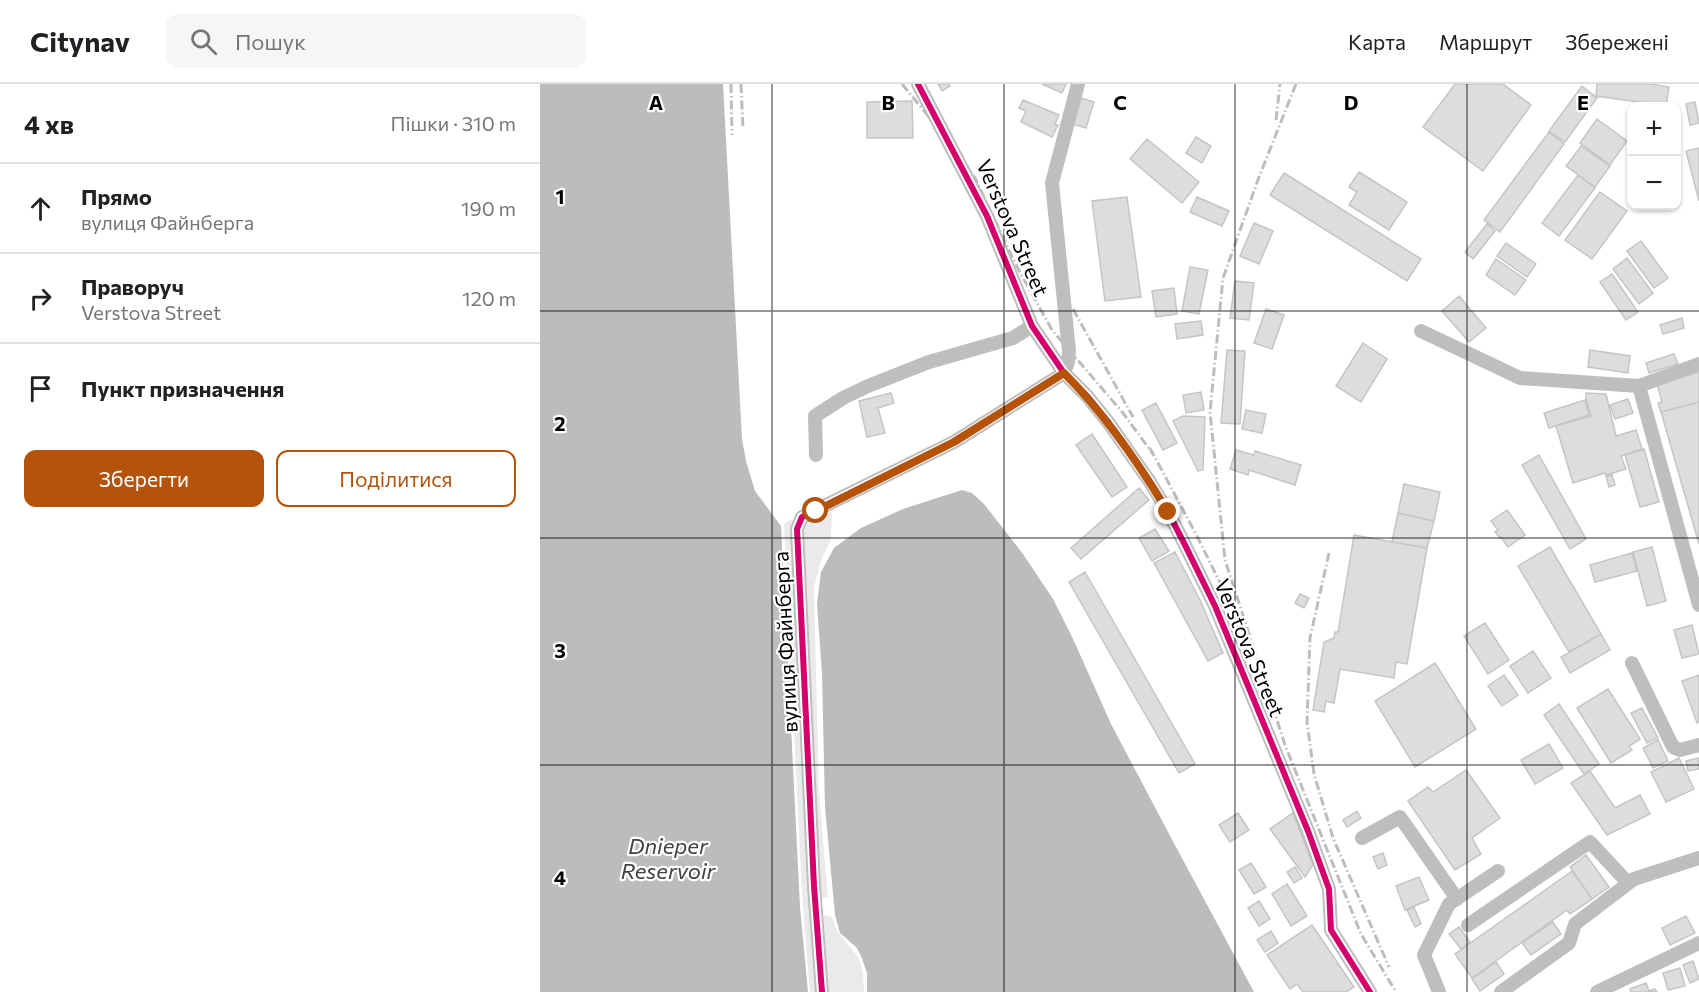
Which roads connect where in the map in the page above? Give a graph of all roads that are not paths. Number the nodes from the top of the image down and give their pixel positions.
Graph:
1 (918, 84) edge
2 (1078, 84) edge
3 (1032, 326) junction
4 (1421, 331) dead end
5 (1699, 364) edge
6 (1064, 373) junction
7 (1639, 386) junction
8 (816, 455) dead end
9 (1699, 605) edge
10 (1632, 663) dead end
11 (1699, 745) edge
12 (1362, 838) dead end
13 (1699, 858) edge
14 (1498, 871) dead end
15 (1628, 883) junction
16 (1456, 899) junction
17 (1468, 925) dead end
18 (1699, 944) edge
19 (822, 992) edge
20 (1370, 992) edge
21 (1439, 992) edge
22 (1501, 992) edge
23 (1597, 992) edge

1 - 3 street, Verstova Street
2 - 6 street
3 - 6 street, Verstova Street
3 - 8 street
4 - 7 street
5 - 7 street
6 - 19 street, вулиця Файнберга
6 - 20 street, Verstova Street
7 - 9 street
10 - 11 street
12 - 16 street
13 - 15 street
14 - 16 street
15 - 17 street
15 - 22 street
16 - 21 street
18 - 23 street

